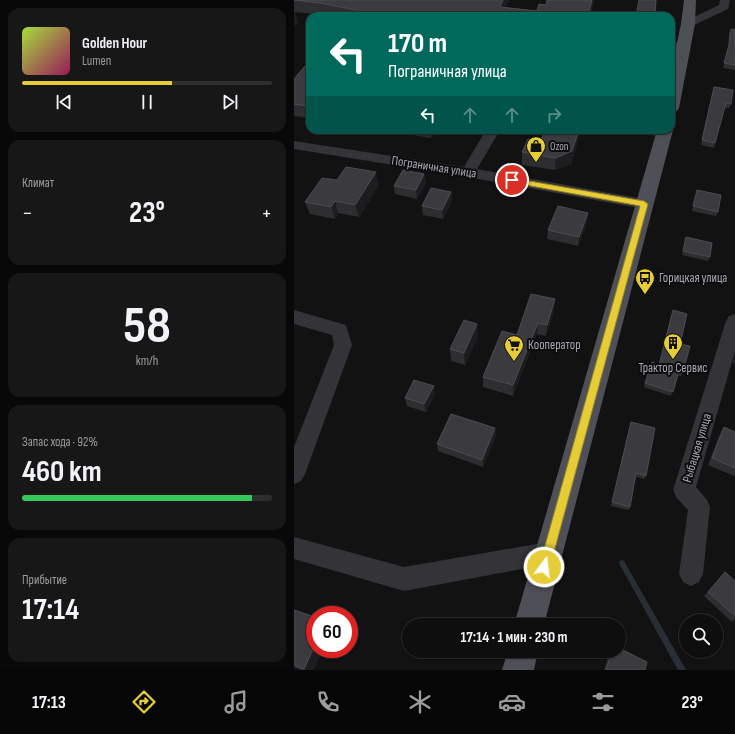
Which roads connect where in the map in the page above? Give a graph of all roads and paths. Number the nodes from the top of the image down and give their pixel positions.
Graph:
1 (690, 0) edge
2 (725, 0) edge
3 (688, 24) junction
4 (678, 45) edge
5 (675, 71) edge
6 (491, 134) edge
7 (664, 134) edge
8 (294, 145) edge
9 (468, 172) junction
10 (644, 204) junction
11 (294, 317) edge
12 (735, 321) edge
13 (294, 474) edge
14 (294, 548) edge
15 (548, 553) junction
16 (691, 574) dead end
17 (531, 618) edge
18 (521, 658) edge
19 (518, 670) edge

1 - 3 main road
2 - 3 street
3 - 4 main road
4 - 5 main road
6 - 9 street
7 - 10 main road
8 - 9 street, Пограничная улица
9 - 10 street, Пограничная улица
10 - 15 main road
11 - 13 street
12 - 16 street, Рыбацкая улица
14 - 15 street
15 - 17 main road
18 - 19 main road

